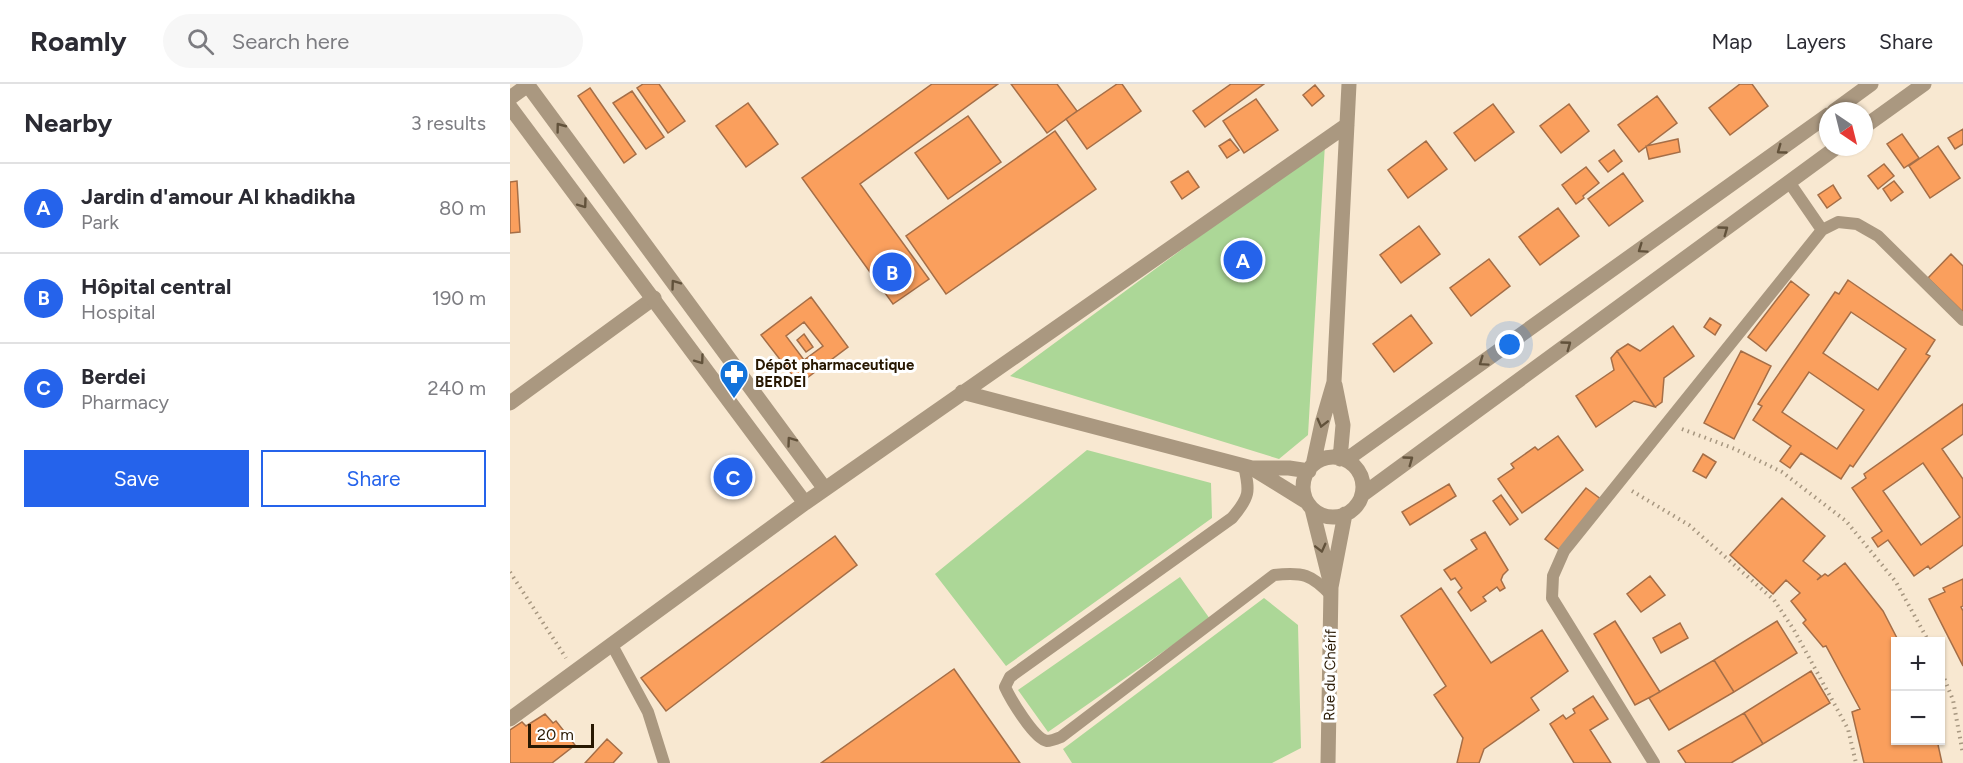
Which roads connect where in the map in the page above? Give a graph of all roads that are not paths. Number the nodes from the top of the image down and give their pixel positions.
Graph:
1 (1349, 84) edge
2 (1871, 84) edge
3 (1924, 84) edge
4 (527, 85) edge
5 (510, 98) edge
6 (1846, 102) edge
7 (510, 107) edge
8 (1873, 121) edge
9 (1819, 122) edge
10 (1347, 124) junction
11 (1825, 156) edge
12 (1789, 182) junction
13 (1822, 230) junction
14 (654, 298) junction
15 (1963, 320) edge
16 (1334, 382) junction
17 (962, 392) junction
18 (510, 403) edge
19 (1343, 459) junction
20 (1248, 467) junction
21 (1311, 468) junction
22 (825, 489) junction
23 (1362, 495) junction
24 (805, 503) junction
25 (1310, 505) junction
26 (1345, 514) junction
27 (1331, 591) junction
28 (612, 645) junction
29 (510, 719) edge
30 (664, 763) edge
31 (1328, 763) edge
32 (1654, 763) edge

1 - 10 street
2 - 6 street
3 - 8 street
4 - 5 street
22 -> 4 street
7 -> 14 street
9 -> 19 street
10 - 16 street
10 - 17 street
11 - 12 street
12 - 13 lane
23 -> 12 street
13 - 15 lane
13 - 32 lane
14 - 18 street
14 -> 24 street
16 - 19 street
16 -> 21 street
17 - 20 street
17 - 22 street
19 - 21 street
19 - 23 street
20 - 21 street
20 - 25 street
20 - 27 lane
21 - 25 street
22 - 24 street
23 - 26 street
24 - 28 street
25 - 26 street
25 -> 27 street, Rue du Chérif
26 - 27 street, Rue du Chérif
27 - 31 street, Rue du Chérif
28 - 29 street
28 - 30 lane

